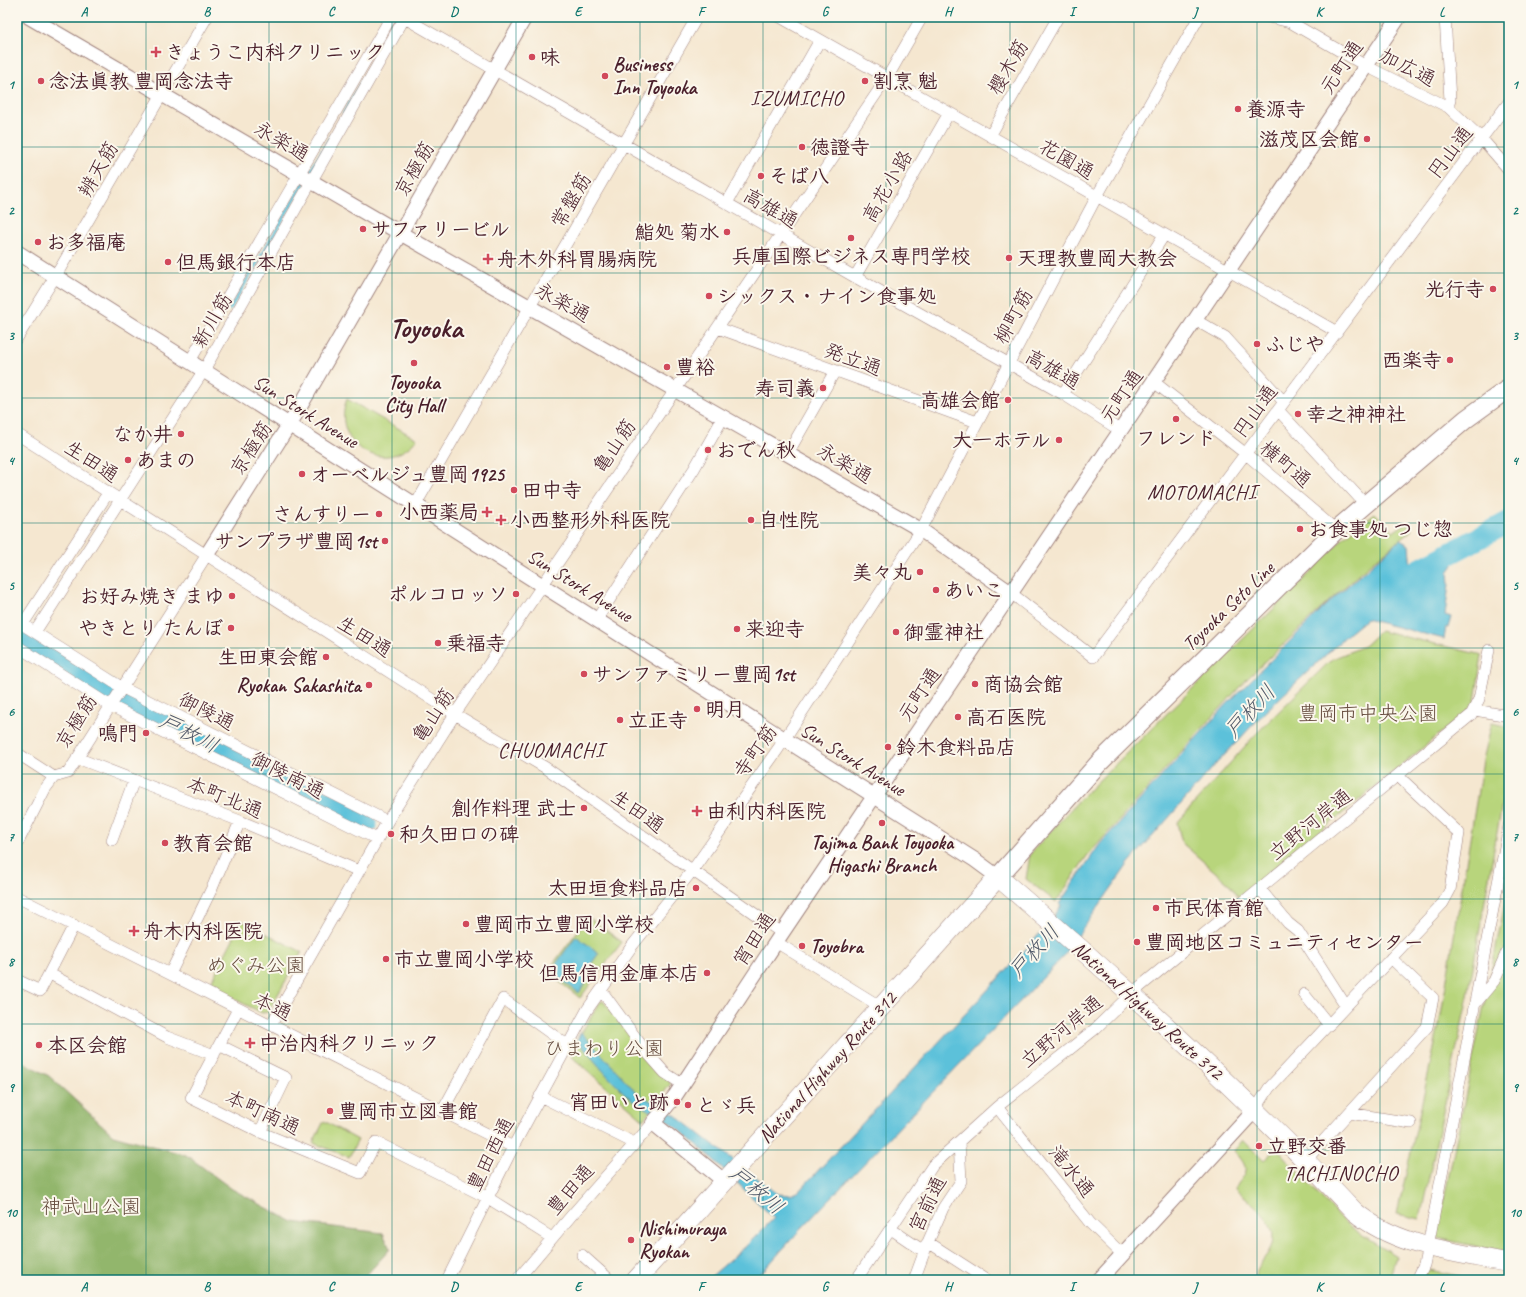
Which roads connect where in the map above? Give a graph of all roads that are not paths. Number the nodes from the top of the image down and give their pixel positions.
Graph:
1 (29, 17) edge
2 (206, 17) edge
3 (391, 17) edge
4 (404, 17) edge
5 (525, 17) edge
6 (697, 17) edge
7 (780, 17) edge
8 (922, 17) edge
9 (1058, 17) edge
10 (1199, 17) edge
11 (1269, 17) edge
12 (1399, 17) edge
13 (1445, 17) edge
14 (1291, 20) edge
15 (820, 40) junction
16 (1366, 66) junction
17 (495, 69) junction
18 (887, 78) junction
19 (162, 94) junction
20 (1509, 102) edge
21 (1448, 107) junction
22 (950, 113) junction
23 (990, 136) junction
24 (1482, 139) junction
25 (624, 143) junction
26 (1509, 170) edge
27 (306, 178) junction
28 (1097, 196) junction
29 (727, 203) junction
30 (400, 233) junction
31 (781, 235) junction
32 (1164, 235) junction
33 (17, 252) edge
34 (1228, 271) junction
35 (56, 276) junction
36 (855, 277) junction
37 (530, 307) junction
38 (1195, 320) junction
39 (718, 328) junction
40 (1337, 332) junction
41 (17, 338) edge
42 (190, 361) junction
43 (1008, 364) junction
44 (204, 370) junction
45 (835, 371) junction
46 (1154, 382) junction
47 (676, 388) junction
48 (1509, 388) edge
49 (1064, 394) junction
50 (1281, 406) junction
51 (724, 416) junction
52 (977, 422) junction
53 (290, 424) junction
54 (1121, 431) junction
55 (17, 434) edge
56 (788, 453) junction
57 (1246, 454) junction
58 (108, 493) junction
59 (121, 501) junction
60 (416, 504) junction
61 (1366, 505) junction
62 (921, 530) junction
63 (1336, 530) junction
64 (206, 556) junction
65 (542, 584) junction
66 (1011, 593) junction
67 (597, 619) junction
68 (20, 623) edge
69 (35, 632) junction
70 (18, 648) edge
71 (1489, 650) dead end
72 (120, 689) junction
73 (110, 704) junction
74 (1475, 710) junction
75 (455, 714) junction
76 (1509, 716) edge
77 (785, 739) junction
78 (17, 753) edge
79 (77, 758) junction
80 (1398, 776) junction
81 (54, 777) junction
82 (134, 780) junction
83 (874, 796) junction
84 (240, 821) junction
85 (387, 821) junction
86 (1509, 826) edge
87 (377, 839) junction
88 (112, 840) dead end
89 (17, 844) edge
90 (359, 871) junction
91 (692, 871) junction
92 (998, 877) junction
93 (1260, 889) junction
94 (17, 897) edge
95 (74, 925) junction
96 (779, 938) junction
97 (1509, 947) edge
98 (1391, 958) junction
99 (50, 974) junction
100 (170, 974) junction
101 (17, 980) edge
102 (601, 990) junction
103 (1131, 994) junction
104 (1304, 994) dead end
105 (1475, 1005) junction
106 (1346, 1006) junction
107 (881, 1007) junction
108 (238, 1009) junction
109 (271, 1025) junction
110 (1329, 1025) junction
111 (567, 1045) junction
112 (216, 1050) junction
113 (682, 1084) junction
114 (540, 1096) junction
115 (997, 1107) junction
116 (443, 1110) junction
117 (1255, 1110) junction
118 (1349, 1112) junction
119 (655, 1121) junction
120 (1411, 1123) dead end
121 (260, 1132) junction
122 (959, 1142) junction
123 (634, 1143) junction
124 (513, 1147) junction
125 (1305, 1161) junction
126 (724, 1181) junction
127 (488, 1198) junction
128 (891, 1229) junction
129 (552, 1238) junction
130 (928, 1242) junction
131 (1433, 1247) junction
132 (582, 1255) dead end
133 (1122, 1255) junction
134 (1509, 1263) edge
135 (447, 1280) edge
136 (517, 1280) edge
137 (610, 1280) edge
138 (636, 1280) edge
139 (856, 1280) edge
140 (914, 1280) edge
141 (987, 1280) edge
142 (1099, 1280) edge
143 (1417, 1280) edge

1 - 19 street, 永楽通
2 - 19 street, 辨天筋
3 - 27 street, 新川筋
4 - 17 street, 高雄通
4 - 27 street, 新川筋
5 - 17 street, 京極筋
6 - 25 street, 常盤筋
7 - 15 street, 花園通
8 - 18 street, 亀山筋
9 - 23 street, 櫻木筋
10 - 28 street, 柳町筋
11 - 14 street, 加広通
12 - 16 street, 元町通
13 - 21 street
14 - 16 street, 加広通
15 - 18 street, 花園通
15 - 29 street
16 - 21 street, 加広通
16 - 34 street, 元町通
17 - 25 street, 高雄通
17 - 30 street, 京極筋
18 - 22 street, 花園通
18 - 31 street, 亀山筋
19 - 27 street, 永楽通
19 - 35 street, 辨天筋
20 - 24 street, 円山通
21 - 24 street, 加広通
22 - 23 street, 花園通
22 - 36 street, 高花小路
23 - 28 street, 花園通
24 - 26 street, 加広通
24 - 40 street, 円山通
25 - 29 street, 高雄通
25 - 37 street, 常盤筋
27 - 30 street, 永楽通
27 - 42 street, 新川筋
27 - 44 street, 新川筋
28 - 32 street, 花園通
28 - 43 street, 柳町筋
29 - 31 street, 高雄通
30 - 37 street, 永楽通
30 - 53 street, 京極筋
31 - 36 street, 高雄通
31 - 39 street, 亀山筋
32 - 34 street, 花園通
32 - 49 street
33 - 35 street, Sun Stork Avenue
34 - 38 street, 元町通
34 - 40 street, 花園通
35 - 41 street, 辨天筋
35 - 42 street, Sun Stork Avenue
36 - 43 street, 高雄通
37 - 47 street, 永楽通
37 - 60 street, 常盤筋
38 - 46 street, 元町通
38 - 50 street
39 - 45 street, 発立通
39 - 47 street, 亀山筋
40 - 50 street, 円山通
42 - 44 street, Sun Stork Avenue
43 - 49 street, 高雄通
43 - 52 street, 柳町筋
44 - 53 street, Sun Stork Avenue
44 - 59 street, 新川筋
45 - 52 street, 発立通
45 - 56 street
46 - 54 street, 元町通
46 - 57 street, 横町通
47 - 51 street, 永楽通
47 - 65 street, 亀山筋
48 - 61 main road, Toyooka Seto Line
49 - 54 street, 高雄通
50 - 57 street, 円山通
50 - 61 street
51 - 56 street, 永楽通
51 - 67 street
52 - 62 street, 柳町筋
53 - 60 street, Sun Stork Avenue
53 - 64 street, 京極筋
54 - 66 street, 元町通
55 - 58 street, 生田通
56 - 62 street, 永楽通
57 - 63 street, 横町通
57 - 66 street, 円山通
58 - 59 street, 生田通
58 - 68 street
59 - 64 street, 生田通
59 - 69 street, 新川筋
60 - 65 street, Sun Stork Avenue
61 - 63 main road, Toyooka Seto Line
62 - 66 street, 永楽通
62 - 77 street, 寺町筋
63 - 92 main road, Toyooka Seto Line
64 - 72 street, 京極筋
64 - 75 street, 生田通
65 - 67 street, Sun Stork Avenue
65 - 75 street, 亀山筋
66 - 83 street, 元町通
67 - 77 street, Sun Stork Avenue
68 - 69 street, 御陵通
69 - 72 street, 御陵通
70 - 73 street, 御陵南通
71 - 74 street, 立野河岸通
72 - 73 street, 京極筋
72 - 85 street, 御陵通
73 - 79 street, 京極筋
73 - 87 street, 御陵南通
74 - 76 street
74 - 80 street, 立野河岸通
75 - 85 street, 亀山筋
75 - 91 street, 生田通
77 - 83 street, Sun Stork Avenue
77 - 91 street, 寺町筋
78 - 81 street
79 - 81 street, 京極筋
79 - 82 street, 本町北通
80 - 93 street, 立野河岸通
80 - 98 street
81 - 89 street, 京極筋
82 - 84 street, 本町北通
82 - 88 street
83 - 92 street, Sun Stork Avenue
83 - 96 street, 宵田通
84 - 90 street, 本町北通
84 - 100 street
85 - 87 street, 亀山筋
86 - 105 street
87 - 90 street, 亀山筋
90 - 109 street, 亀山筋
91 - 96 street, 生田通
91 - 102 street, 寺町筋
92 - 103 highway, National Highway Route 312
92 - 107 highway, National Highway Route 312
93 - 103 street, 立野河岸通
93 - 106 street
94 - 95 street, 本通
95 - 99 street
95 - 100 street, 本通
96 - 107 street, 生田通
96 - 113 street, 宵田通
97 - 105 street
98 - 106 street
98 - 118 street
99 - 101 street
99 - 112 street
100 - 108 street, 本通
102 - 111 street, 寺町筋
102 - 113 street
103 - 115 street, 立野河岸通
103 - 117 highway, National Highway Route 312
104 - 110 street
105 - 131 street
106 - 110 street
107 - 126 highway, National Highway Route 312
108 - 109 street, 本通
108 - 112 street
109 - 116 street, 本通
110 - 117 street
111 - 114 street, 豊田西通
111 - 116 street
112 - 121 street, 本町南通
112 - 121 street
113 - 119 street, 宵田通
114 - 123 street
114 - 124 street, 豊田西通
115 - 122 street, 立野河岸通
115 - 133 street, 滝水通
116 - 124 street, 本通
117 - 125 highway, National Highway Route 312
117 - 133 street
118 - 120 street
118 - 125 street
119 - 123 street, 豊田通
119 - 126 street
121 - 127 street, 本町南通
122 - 128 street, 立野河岸通
122 - 130 street, 宮前通
123 - 129 street, 豊田通
124 - 127 street, 豊田西通
125 - 131 highway, National Highway Route 312
126 - 138 highway, National Highway Route 312
127 - 129 street, 本町南通
127 - 135 street, 豊田西通
128 - 130 street
128 - 139 street, 立野河岸通
129 - 136 street, 豊田通
130 - 140 street, 宮前通
130 - 141 street
131 - 134 highway, National Highway Route 312
131 - 143 street
132 - 137 street
133 - 142 street

